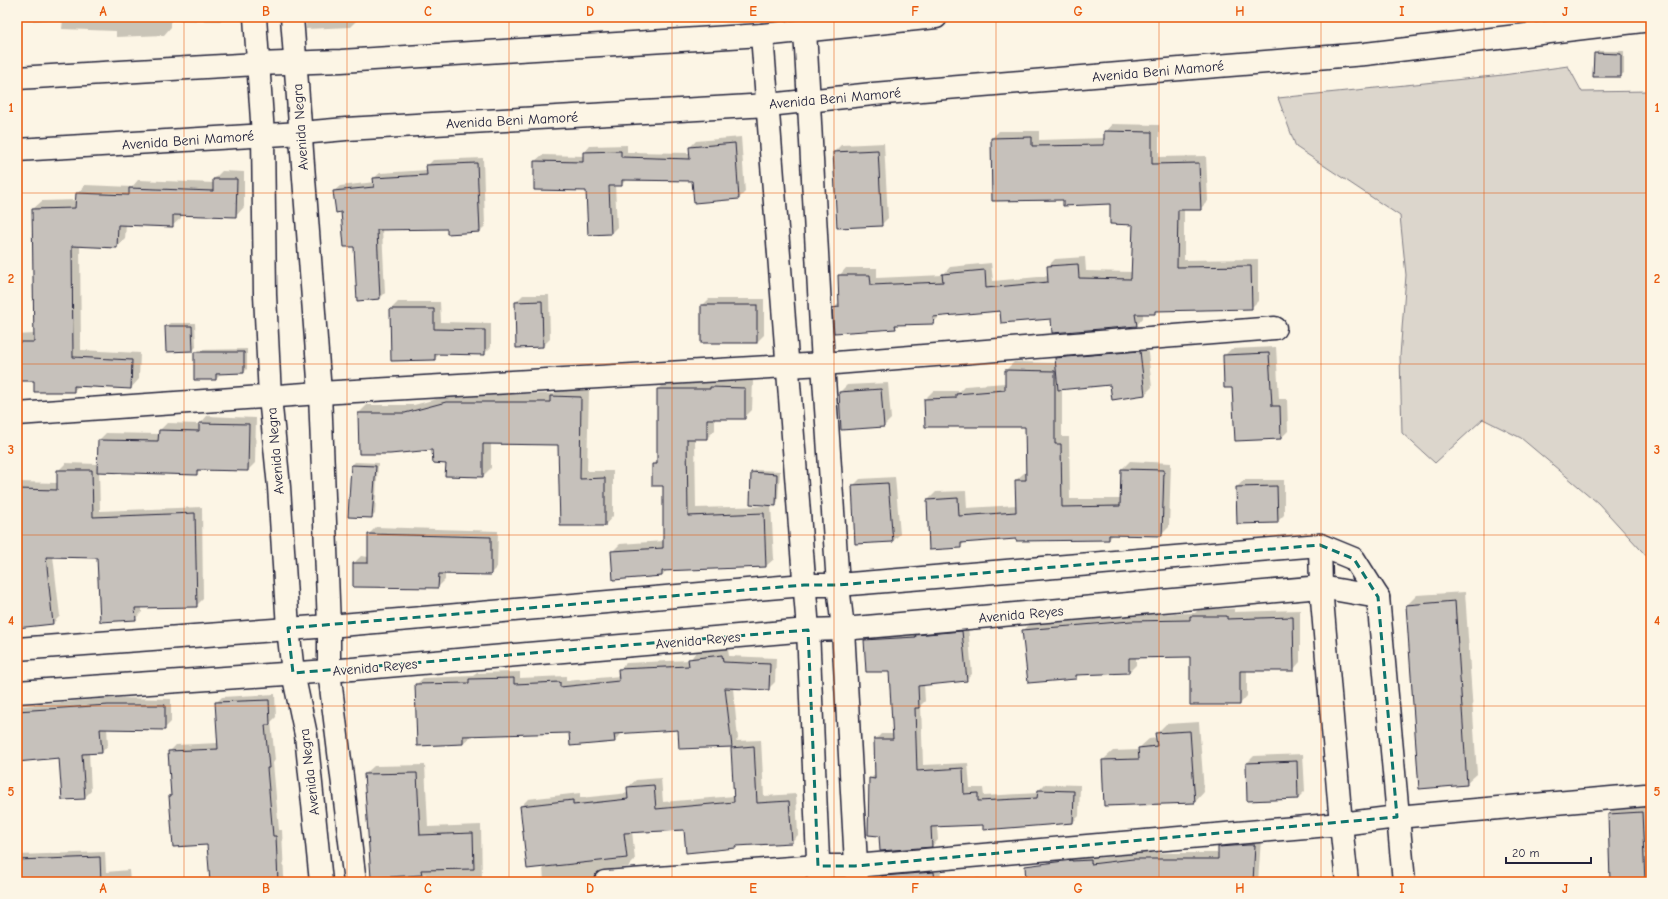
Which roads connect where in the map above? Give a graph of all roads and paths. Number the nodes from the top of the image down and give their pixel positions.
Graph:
1 (255, 17) edge
2 (292, 17) edge
3 (936, 17) edge
4 (1651, 20) edge
5 (805, 30) junction
6 (762, 35) junction
7 (296, 62) junction
8 (257, 64) junction
9 (17, 78) edge
10 (808, 100) junction
11 (768, 105) junction
12 (301, 133) junction
13 (263, 135) junction
14 (17, 150) edge
15 (1275, 328) dead end
16 (823, 364) junction
17 (787, 366) junction
18 (320, 393) junction
19 (270, 397) junction
20 (17, 414) edge
21 (1320, 545) junction
22 (804, 585) junction
23 (838, 585) junction
24 (1321, 587) junction
25 (1378, 596) junction
26 (329, 626) junction
27 (288, 628) junction
28 (843, 629) junction
29 (808, 630) junction
30 (17, 649) edge
31 (329, 671) junction
32 (293, 673) junction
33 (17, 692) edge
34 (1645, 795) dead end
35 (1397, 817) junction
36 (1341, 824) junction
37 (818, 874) edge
38 (856, 874) edge
39 (321, 882) edge
40 (355, 882) edge
41 (605, 882) edge
42 (1348, 882) edge
43 (1404, 882) edge

1 - 8 street, Avenida Negra
2 - 7 street, Avenida Negra
3 - 5 street
4 - 10 street, Avenida Beni Mamoré
5 - 6 street
5 - 10 street
6 - 7 street
6 - 11 street
7 - 8 street
7 - 12 street, Avenida Negra
8 - 9 street
8 - 13 street, Avenida Negra
10 - 11 street, Avenida Beni Mamoré
10 - 16 street
11 - 12 street, Avenida Beni Mamoré
11 - 17 street
12 - 13 street, Avenida Beni Mamoré
12 - 18 street, Avenida Negra
13 - 14 street, Avenida Beni Mamoré
13 - 19 street, Avenida Negra
15 - 16 street
16 - 17 street
16 - 23 street
17 - 18 street
17 - 22 street
18 - 19 street
18 - 26 street, Avenida Negra
19 - 20 street
19 - 27 street, Avenida Negra
21 - 23 street
21 - 24 street
21 - 25 street
22 - 23 street
22 - 26 street
22 - 29 street
23 - 28 street
24 - 25 street, Avenida Reyes
24 - 28 street, Avenida Reyes
24 - 36 street
25 - 35 street
26 - 27 street
26 - 31 street, Avenida Negra
27 - 30 street
27 - 32 street, Avenida Negra
28 - 29 street, Avenida Reyes
28 - 38 street
29 - 31 street, Avenida Reyes
29 - 37 street
31 - 32 street, Avenida Reyes
31 - 40 street, Avenida Negra
32 - 33 street, Avenida Reyes
32 - 39 street, Avenida Negra
34 - 35 street
35 - 36 street
35 - 43 street
36 - 38 street
36 - 42 street
37 - 38 street
37 - 41 street

